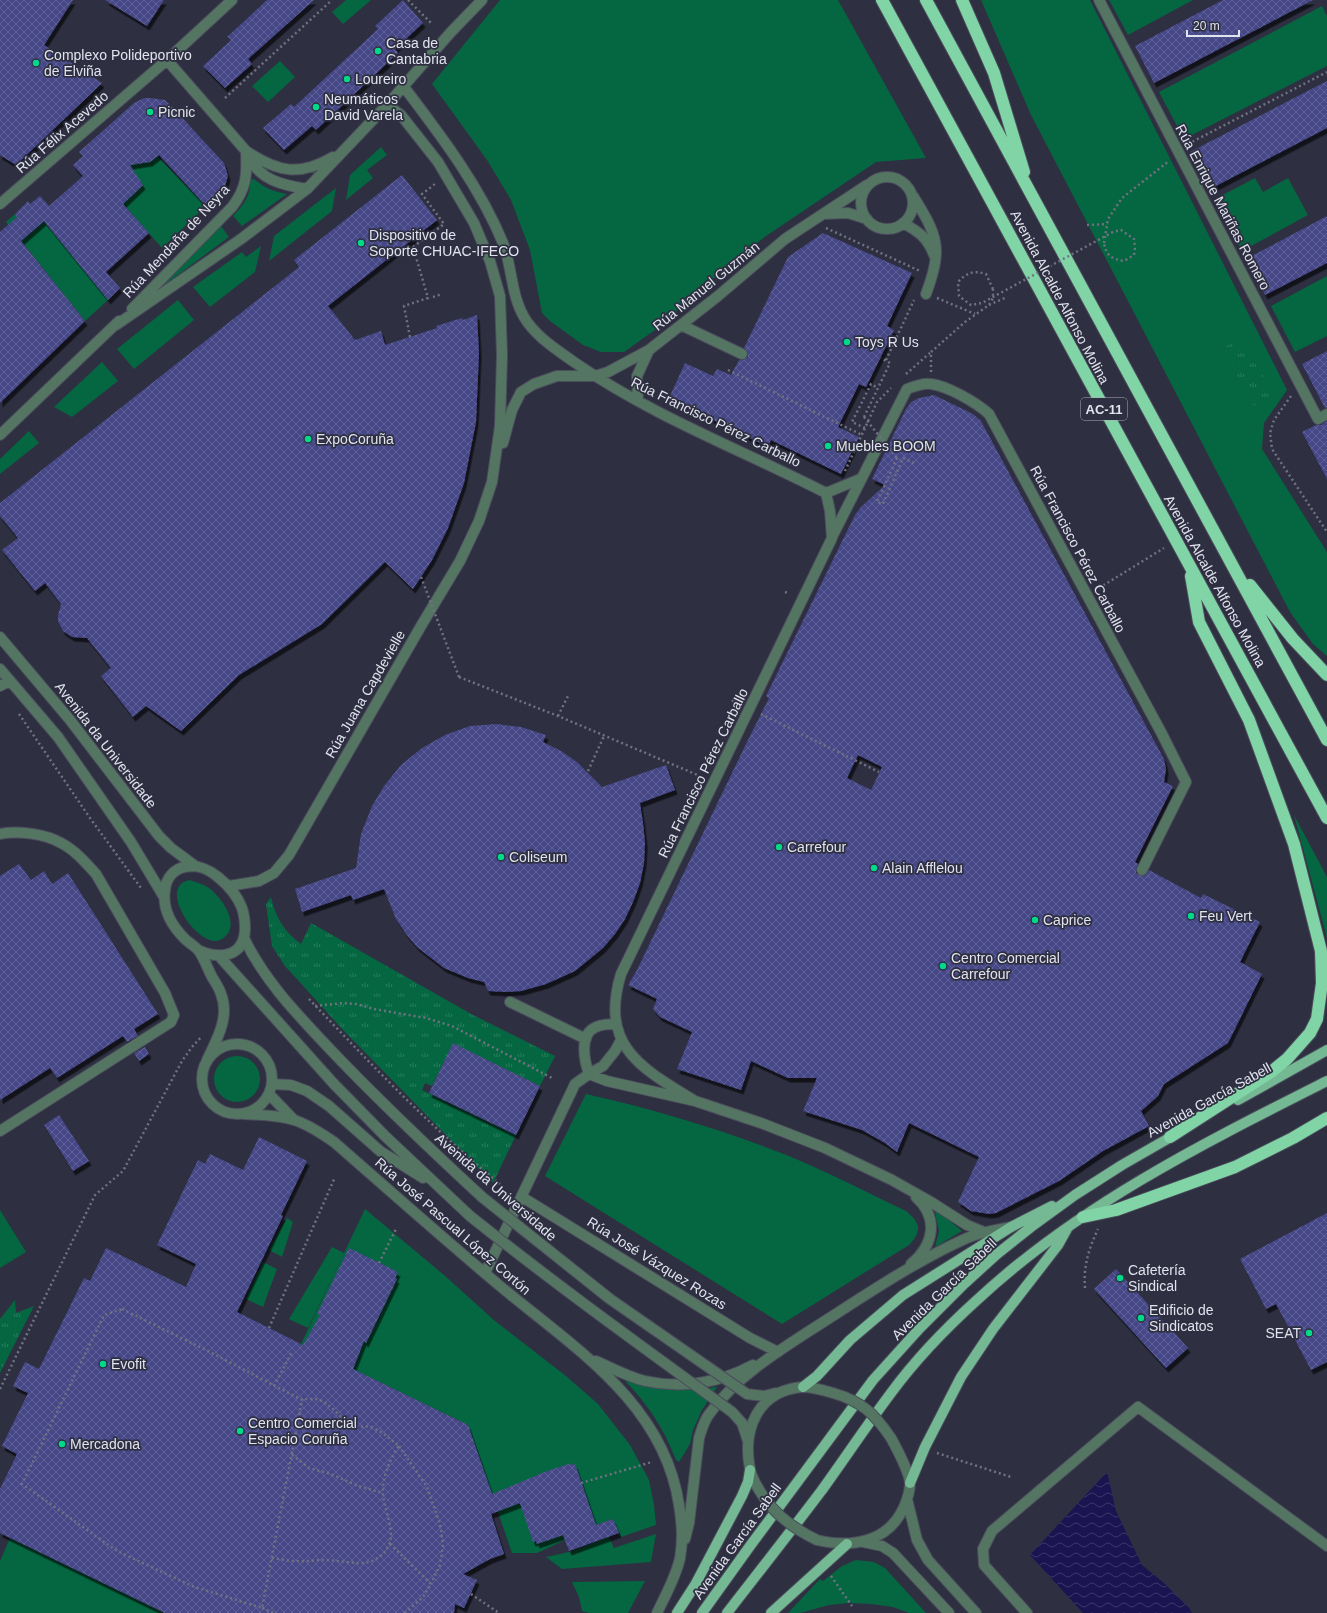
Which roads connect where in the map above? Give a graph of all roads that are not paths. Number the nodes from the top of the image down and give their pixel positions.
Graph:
1 (232, 0) edge
2 (482, 0) edge
3 (882, 0) edge
4 (926, 0) edge
5 (962, 0) edge
6 (1099, 0) edge
7 (166, 60) junction
8 (404, 87) junction
9 (386, 105) junction
10 (345, 149) junction
11 (246, 151) junction
12 (867, 185) junction
13 (307, 189) junction
14 (912, 194) junction
15 (1033, 198) junction
16 (0, 204) edge
17 (822, 214) junction
18 (867, 219) junction
19 (903, 223) junction
20 (936, 260) junction
21 (926, 294) road end
22 (116, 325) junction
23 (681, 325) junction
24 (649, 350) junction
25 (742, 354) dead end
26 (594, 376) junction
27 (638, 400) junction
28 (1321, 419) edge
29 (0, 435) edge
30 (860, 479) junction
31 (492, 482) junction
32 (826, 493) junction
33 (832, 538) junction
34 (1230, 559) junction
35 (1190, 567) junction
36 (0, 637) edge
37 (0, 669) edge
38 (1327, 675) edge
39 (10, 681) junction
40 (0, 686) edge
41 (1327, 740) edge
42 (1327, 818) edge
43 (0, 834) edge
44 (194, 865) junction
45 (1142, 870) dead end
46 (229, 886) junction
47 (164, 897) junction
48 (244, 938) junction
49 (198, 950) junction
50 (219, 956) junction
51 (510, 1002) dead end
52 (616, 1024) junction
53 (586, 1039) junction
54 (621, 1040) junction
55 (1327, 1050) edge
56 (207, 1060) junction
57 (589, 1074) junction
58 (1327, 1081) edge
59 (272, 1084) junction
60 (269, 1094) junction
61 (695, 1101) junction
62 (244, 1114) junction
63 (1327, 1118) edge
64 (294, 1120) junction
65 (0, 1131) edge
66 (1170, 1137) junction
67 (908, 1188) junction
68 (443, 1191) junction
69 (1075, 1195) junction
70 (522, 1197) junction
71 (1083, 1216) junction
72 (1069, 1226) junction
73 (1011, 1227) junction
74 (984, 1232) junction
75 (485, 1273) junction
76 (898, 1274) junction
77 (778, 1352) junction
78 (591, 1359) junction
79 (803, 1387) junction
80 (778, 1393) junction
81 (749, 1442) junction
82 (750, 1470) junction
83 (910, 1483) junction
84 (907, 1500) junction
85 (863, 1542) junction
86 (847, 1544) junction
87 (1327, 1546) edge
88 (680, 1558) junction
89 (656, 1613) edge
90 (677, 1613) edge
91 (702, 1613) edge
92 (727, 1613) edge
93 (771, 1613) edge
94 (949, 1613) edge
95 (976, 1613) edge
96 (1026, 1613) edge

1 - 7 street, Rúa Félix Acevedo
2 - 8 street, Rúa Mendaña de Neyra
3 - 35 highway, Avenida Alcalde Alfonso Molina / AC-11
4 - 15 highway, Avenida Alcalde Alfonso Molina / AC-11
5 - 15 highway
6 - 28 street, Rúa Enrique Mariñas Romero
7 - 11 street
7 - 16 street, Rúa Félix Acevedo
8 - 9 street, Rúa Mendaña de Neyra
8 - 26 street
9 - 10 street, Rúa Mendaña de Neyra
9 - 31 street, Rúa Juana Capdevielle
10 - 11 street
10 - 13 street, Rúa Mendaña de Neyra
11 - 13 street
11 - 22 street, Rúa Mendaña de Neyra
12 - 14 street, Rúa Manuel Guzmán
12 - 17 street, Rúa Manuel Guzmán
12 - 18 street
13 - 22 street, Rúa Mendaña de Neyra
14 - 19 street
14 - 20 street, Rúa Manuel Guzmán
15 - 34 highway, Avenida Alcalde Alfonso Molina / AC-11
17 - 18 street
17 - 23 street, Rúa Manuel Guzmán
18 - 19 street
19 - 20 street
20 - 21 street, Rúa Manuel Guzmán
22 - 29 street, Rúa Mendaña de Neyra
23 - 24 street, Rúa Manuel Guzmán
23 - 25 street
24 - 26 street, Rúa Juana Capdevielle
24 - 27 street, Rúa Manuel Guzmán
26 - 27 street, Rúa Francisco Pérez Carballo
26 - 31 street, Rúa Juana Capdevielle
27 - 32 street, Rúa Francisco Pérez Carballo
30 - 32 street
30 - 33 street, Rúa Francisco Pérez Carballo
30 - 45 street, Rúa Francisco Pérez Carballo
31 - 46 street, Rúa Juana Capdevielle
32 - 33 street, Rúa Francisco Pérez Carballo
33 - 52 street, Rúa Francisco Pérez Carballo
34 - 38 highway
34 - 41 highway, Avenida Alcalde Alfonso Molina / AC-11
35 - 42 highway, Avenida Alcalde Alfonso Molina / AC-11
35 - 66 highway
36 - 44 street, Avenida da Universidade
37 - 39 street
39 - 40 street
39 - 47 street
43 - 65 street
44 - 46 street
44 - 47 street
46 - 48 street
47 - 49 street
48 - 50 street
48 - 80 street, Avenida da Universidade, bridge
49 - 50 street
49 - 56 street, Rúa José Pascual López Cortón
50 - 68 street
51 - 53 street
52 - 53 street
52 - 54 street, Rúa Francisco Pérez Carballo
53 - 57 street
54 - 57 street
54 - 61 street, Rúa Francisco Pérez Carballo
55 - 66 main road, Avenida García Sabell
56 - 59 street
56 - 62 street, Rúa José Pascual López Cortón
57 - 61 street, Rúa Francisco Pérez Carballo
57 - 70 street
58 - 71 main road
59 - 60 street
59 - 68 street
60 - 62 street
60 - 64 street, Rúa José Pascual López Cortón
61 - 67 street, Rúa Francisco Pérez Carballo
62 - 64 street, Rúa José Pascual López Cortón
63 - 71 highway
64 - 75 street, Rúa José Pascual López Cortón
66 - 69 main road, Avenida García Sabell
67 - 74 street, Rúa Francisco Pérez Carballo
67 - 76 street, Rúa José Pascual López Cortón
68 - 81 street, bridge
69 - 73 main road
69 - 91 main road, Avenida García Sabell
70 - 75 street
70 - 77 street, Rúa José Vázquez Rozas
71 - 72 main road
72 - 83 main road
72 - 92 main road
73 - 74 street, Rúa José Pascual López Cortón
73 - 79 main road
74 - 76 street, Rúa José Pascual López Cortón
75 - 78 street, Rúa José Pascual López Cortón
76 - 77 street, Rúa José Pascual López Cortón
77 - 78 street, Rúa José Pascual López Cortón
77 - 88 street, Rúa José Pascual López Cortón
78 - 88 street, Rúa José Pascual López Cortón
79 - 80 street, Avenida da Universidade
79 - 83 street, Avenida da Universidade, bridge
80 - 81 street
81 - 82 street
82 - 86 street, bridge
82 - 90 main road
83 - 84 street
84 - 85 street
84 - 95 street
85 - 86 street
85 - 94 street
86 - 93 main road
87 - 96 street
88 - 89 street, Rúa José Pascual López Cortón

